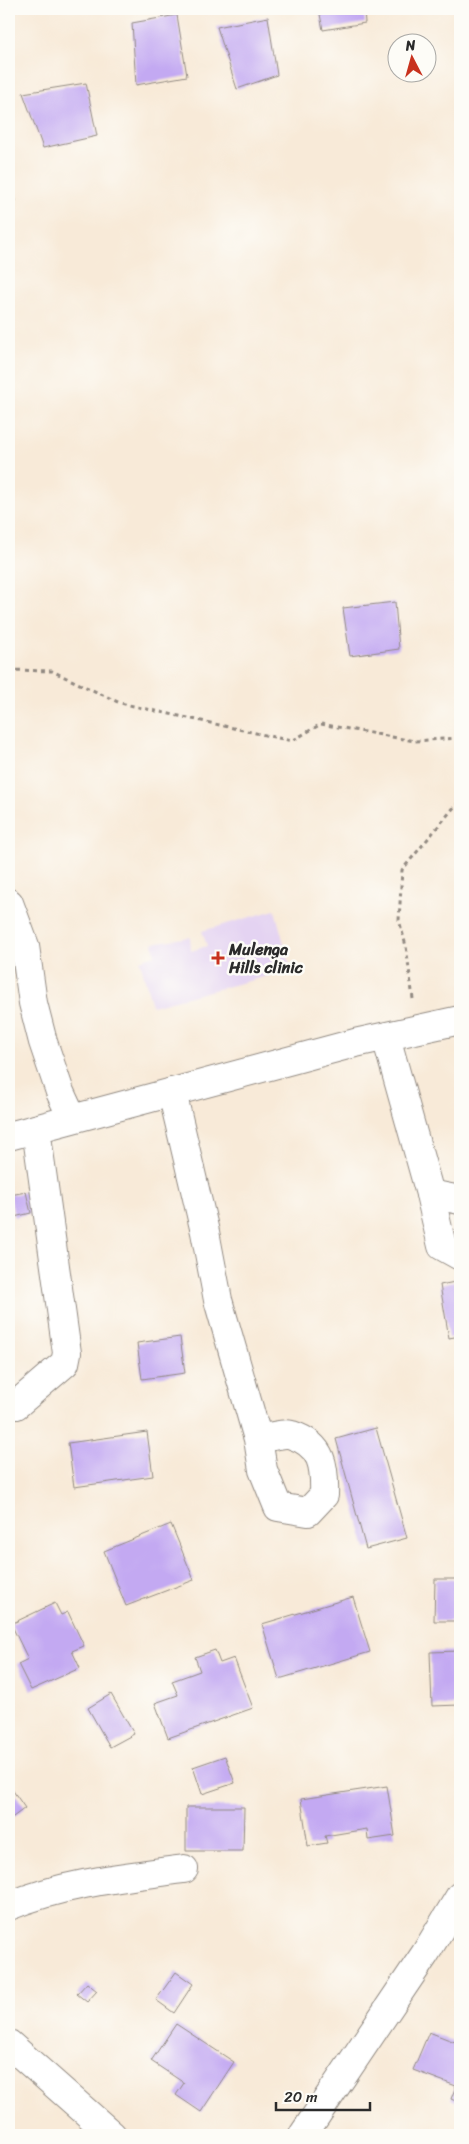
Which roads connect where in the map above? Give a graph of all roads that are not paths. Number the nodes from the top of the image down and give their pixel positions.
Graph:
1 (9, 903) edge
2 (460, 1020) edge
3 (386, 1037) junction
4 (172, 1092) junction
5 (72, 1118) junction
6 (36, 1129) junction
7 (9, 1136) edge
8 (430, 1194) junction
9 (460, 1200) edge
10 (460, 1256) edge
11 (16, 1405) dead end
12 (258, 1439) dead end
13 (184, 1869) dead end
14 (460, 1896) edge
15 (9, 1906) edge
16 (9, 2044) edge
17 (112, 2135) edge
18 (303, 2135) edge

1 - 5 street
2 - 3 street
3 - 4 street
3 - 8 street
4 - 5 street
4 - 12 street
5 - 6 street
6 - 7 street
6 - 11 street
8 - 9 street
8 - 10 street
13 - 15 street
14 - 18 street
16 - 17 street

